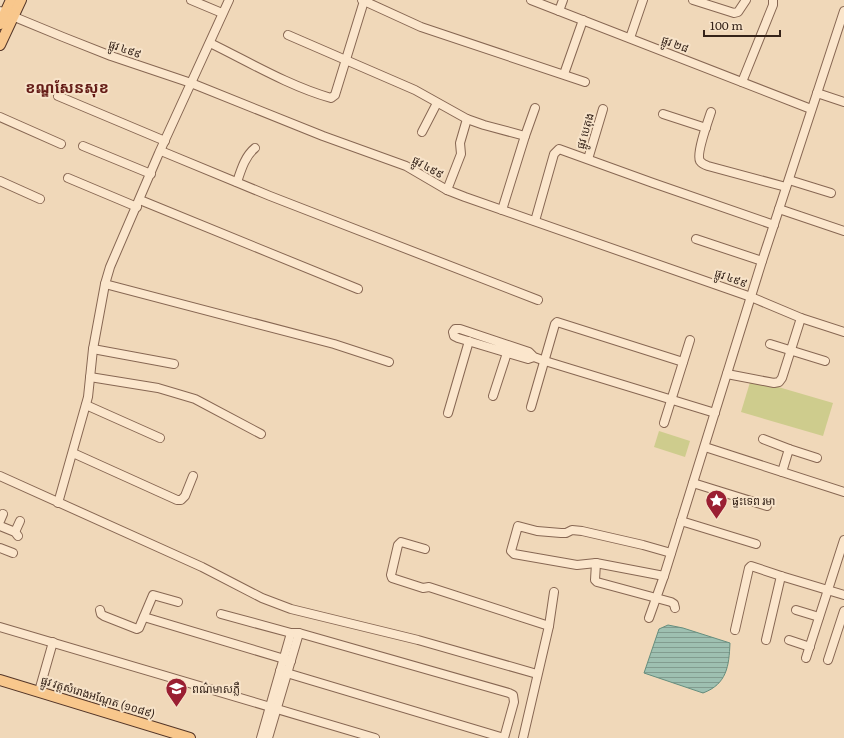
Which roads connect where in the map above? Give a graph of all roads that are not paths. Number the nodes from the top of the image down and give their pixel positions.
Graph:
1 (11, 0) edge
2 (21, 0) edge
3 (191, 0) edge
4 (229, 0) edge
5 (363, 0) edge
6 (531, 0) edge
7 (563, 0) edge
8 (643, 0) edge
9 (693, 0) edge
10 (746, 0) edge
11 (772, 0) edge
12 (559, 11) junction
13 (844, 11) edge
14 (222, 13) junction
15 (6, 14) edge
16 (583, 20) junction
17 (0, 24) edge
18 (288, 35) dead end
19 (630, 38) junction
20 (210, 43) junction
21 (0, 45) edge
22 (346, 60) junction
23 (564, 74) junction
24 (585, 82) dead end
25 (742, 82) junction
26 (191, 83) junction
27 (817, 93) junction
28 (58, 96) dead end
29 (844, 102) edge
30 (437, 103) junction
31 (535, 108) dead end
32 (603, 109) dead end
33 (811, 110) junction
34 (711, 112) dead end
35 (663, 114) dead end
36 (0, 117) edge
37 (467, 119) junction
38 (706, 128) junction
39 (422, 132) dead end
40 (525, 136) junction
41 (166, 140) junction
42 (61, 144) dead end
43 (83, 146) dead end
44 (255, 148) dead end
45 (161, 151) junction
46 (588, 159) junction
47 (151, 174) junction
48 (68, 178) dead end
49 (0, 181) edge
50 (237, 182) junction
51 (787, 183) junction
52 (447, 190) junction
53 (831, 193) dead end
54 (40, 199) dead end
55 (138, 203) junction
56 (779, 209) junction
57 (502, 210) junction
58 (535, 221) junction
59 (774, 224) junction
60 (844, 231) edge
61 (696, 239) dead end
62 (762, 261) junction
63 (105, 284) junction
64 (358, 289) dead end
65 (751, 297) junction
66 (538, 300) dead end
67 (801, 318) junction
68 (844, 332) edge
69 (690, 340) dead end
70 (469, 342) junction
71 (770, 344) dead end
72 (93, 349) junction
73 (790, 350) junction
74 (507, 353) junction
75 (534, 357) junction
76 (545, 361) junction
77 (825, 361) dead end
78 (389, 362) dead end
79 (683, 362) junction
80 (174, 364) dead end
81 (727, 374) junction
82 (90, 378) junction
83 (493, 396) dead end
84 (672, 399) junction
85 (86, 405) junction
86 (531, 407) dead end
87 (448, 413) dead end
88 (715, 413) junction
89 (664, 424) dead end
90 (261, 434) dead end
91 (160, 438) dead end
92 (763, 439) dead end
93 (705, 447) junction
94 (790, 449) junction
95 (73, 453) junction
96 (817, 458) dead end
97 (782, 472) junction
98 (0, 476) edge
99 (193, 476) dead end
100 (693, 483) junction
101 (844, 492) edge
102 (58, 503) junction
103 (767, 506) dead end
104 (20, 521) dead end
105 (681, 521) junction
106 (0, 526) edge
107 (844, 540) edge
108 (756, 544) dead end
109 (0, 548) edge
110 (425, 549) dead end
111 (14, 553) dead end
112 (671, 553) junction
113 (596, 564) junction
114 (664, 576) junction
115 (781, 576) junction
116 (828, 590) junction
117 (554, 592) dead end
118 (844, 595) edge
119 (656, 599) junction
120 (178, 602) dead end
121 (675, 608) dead end
122 (100, 610) dead end
123 (796, 610) dead end
124 (844, 611) edge
125 (221, 614) dead end
126 (820, 616) junction
127 (144, 617) junction
128 (649, 618) dead end
129 (549, 626) junction
130 (0, 627) edge
131 (735, 630) dead end
132 (291, 633) junction
133 (299, 633) junction
134 (766, 640) dead end
135 (789, 640) dead end
136 (53, 642) junction
137 (810, 647) junction
138 (806, 658) dead end
139 (287, 660) junction
140 (828, 660) dead end
141 (284, 672) junction
142 (537, 674) junction
143 (0, 680) edge
144 (39, 691) junction
145 (274, 708) junction
146 (190, 738) edge
147 (261, 738) edge
148 (268, 738) edge
149 (375, 738) edge
150 (504, 738) edge
151 (523, 738) edge

1 - 15 main road
2 - 15 main road
3 - 14 street
4 - 14 street
5 - 22 street
5 - 23 street
6 - 12 street, ផ្លូវ ២៨
7 - 12 street
8 - 19 street
9 - 10 street
11 - 25 street
12 - 16 street, ផ្លូវ ២៨
13 - 27 street
14 - 20 street
15 - 17 main road
15 - 21 main road
15 - 26 street, ផ្លូវ ៤៩៩
16 - 19 street, ផ្លូវ ២៨
16 - 23 street
18 - 22 street
19 - 25 street, ផ្លូវ ២៨
20 - 22 street
20 - 26 street
22 - 30 street
23 - 24 street
25 - 33 street, ផ្លូវ ២៨
26 - 41 street
26 - 52 street, ផ្លូវ ៤៩៩
27 - 29 street
27 - 33 street
28 - 41 street
30 - 37 street
30 - 39 street
31 - 40 street
32 - 46 street, ផ្លូវ បេតុង
33 - 51 street
34 - 38 street
35 - 38 street
36 - 42 street
37 - 40 street
37 - 52 street
38 - 51 street
40 - 57 street
41 - 45 street
43 - 47 street
44 - 50 street
45 - 47 street
45 - 50 street
46 - 58 street
46 - 59 street
47 - 55 street
48 - 55 street
49 - 54 street
50 - 66 street
51 - 53 street
51 - 56 street
52 - 57 street, ផ្លូវ ៤៩៩
55 - 63 street
55 - 64 street
56 - 59 street
56 - 60 street
57 - 58 street, ផ្លូវ ៤៩៩
58 - 65 street, ផ្លូវ ៤៩៩
59 - 62 street
61 - 62 street
62 - 65 street
63 - 72 street
63 - 78 street
65 - 67 street, ផ្លូវ ៤៩៩
65 - 81 street
67 - 68 street, ផ្លូវ ៤៩៩
67 - 73 street
69 - 79 street
70 - 74 street
70 - 75 street
70 - 87 street
71 - 73 street
72 - 80 street
72 - 82 street
73 - 77 street
73 - 81 street
74 - 75 street
74 - 83 street
75 - 76 street
76 - 79 street
76 - 84 street
76 - 86 street
79 - 84 street
81 - 88 street
82 - 85 street
82 - 90 street
84 - 88 street
84 - 89 street
85 - 91 street
85 - 95 street
88 - 93 street
92 - 94 street
93 - 97 street
93 - 100 street
94 - 96 street
94 - 97 street
95 - 99 street
95 - 102 street
97 - 101 street
98 - 102 street
100 - 103 street
100 - 105 street
102 - 142 street
104 - 106 street
105 - 108 street
105 - 112 street
107 - 116 street
109 - 111 street
110 - 129 street
112 - 113 street
112 - 114 street
113 - 114 street
113 - 119 street
114 - 119 street
115 - 116 street
115 - 131 street
115 - 134 street
116 - 118 street
116 - 126 street
117 - 129 street
119 - 121 street
119 - 128 street
120 - 127 street
122 - 127 street
123 - 126 street
124 - 140 street
125 - 132 street
126 - 137 street
127 - 139 street
129 - 142 street
130 - 136 street
132 - 133 street
132 - 139 street
133 - 139 street
133 - 150 street
135 - 137 street
136 - 144 street
136 - 145 street
137 - 138 street
139 - 141 street
141 - 145 street
141 - 150 street
142 - 151 street
143 - 144 main road, ផ្លូវ វត្តសំរោងអណ្ដែត (១០៨៩)
144 - 146 main road, ផ្លូវ វត្តសំរោងអណ្ដែត (១០៨៩)
145 - 147 street
145 - 148 street
145 - 149 street

